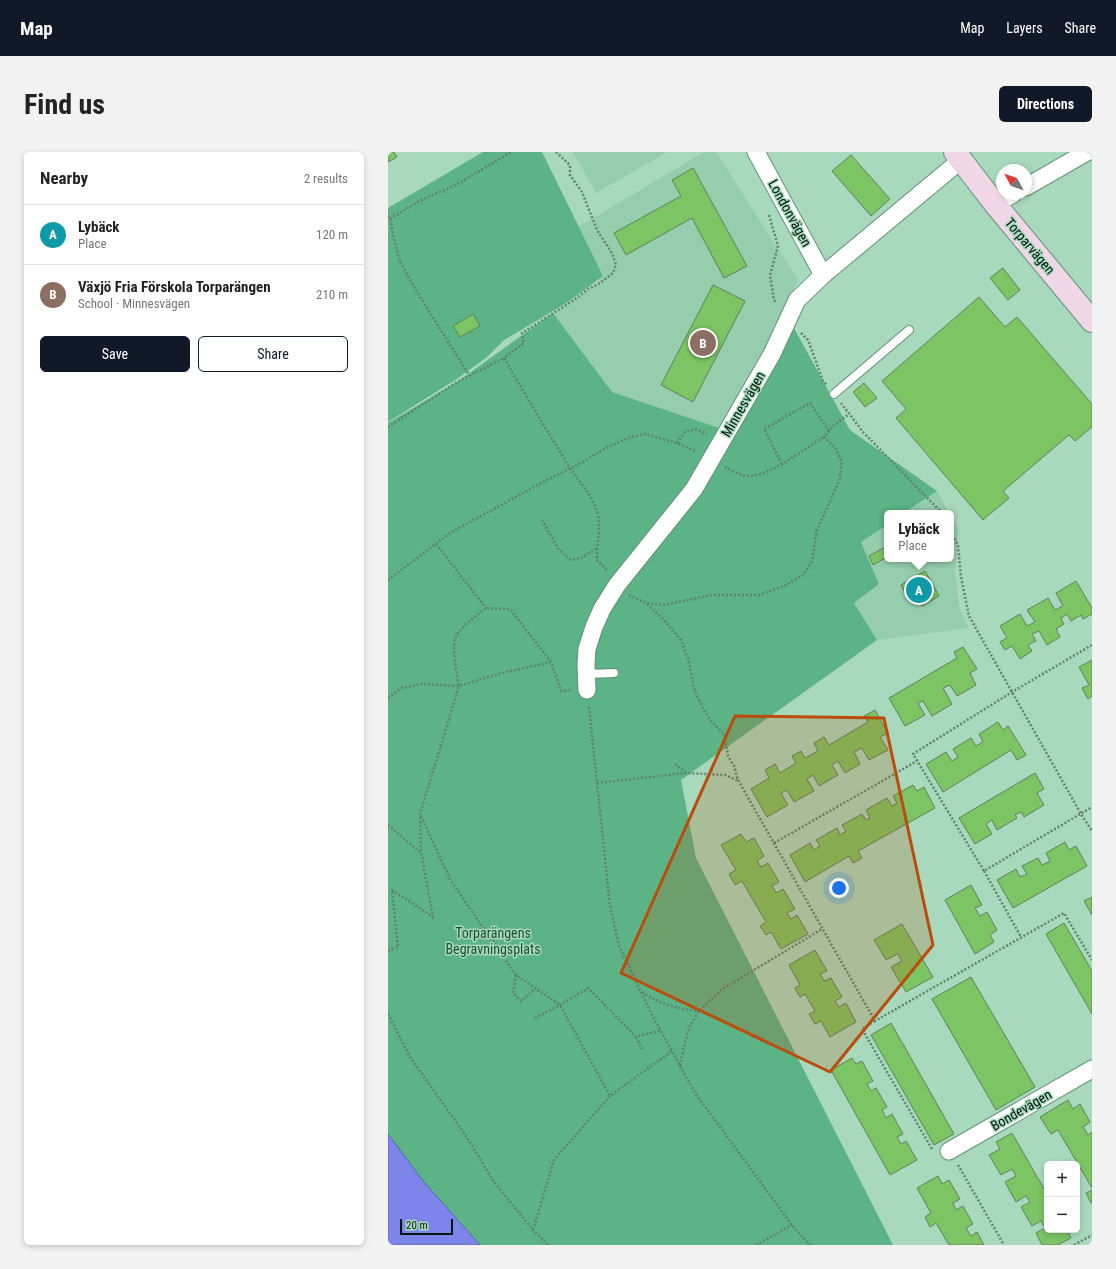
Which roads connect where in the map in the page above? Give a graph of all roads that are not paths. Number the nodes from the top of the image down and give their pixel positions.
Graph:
1 (756, 152) edge
2 (1087, 152) edge
3 (958, 156) edge
4 (1032, 184) edge
5 (996, 192) edge
6 (1005, 200) edge
7 (823, 275) junction
8 (1092, 320) edge
9 (909, 330) dead end
10 (834, 394) road end
11 (614, 673) dead end
12 (587, 682) joint
13 (1092, 1069) edge
14 (949, 1151) road end

1 - 7 street, Londonvägen
2 - 4 street
3 - 5 street, Torparvägen
3 - 7 street, Minnesvägen
6 - 8 street, Torparvägen
7 - 12 street, Minnesvägen
9 - 10 lane
11 - 12 lane
13 - 14 street, Bondevägen

